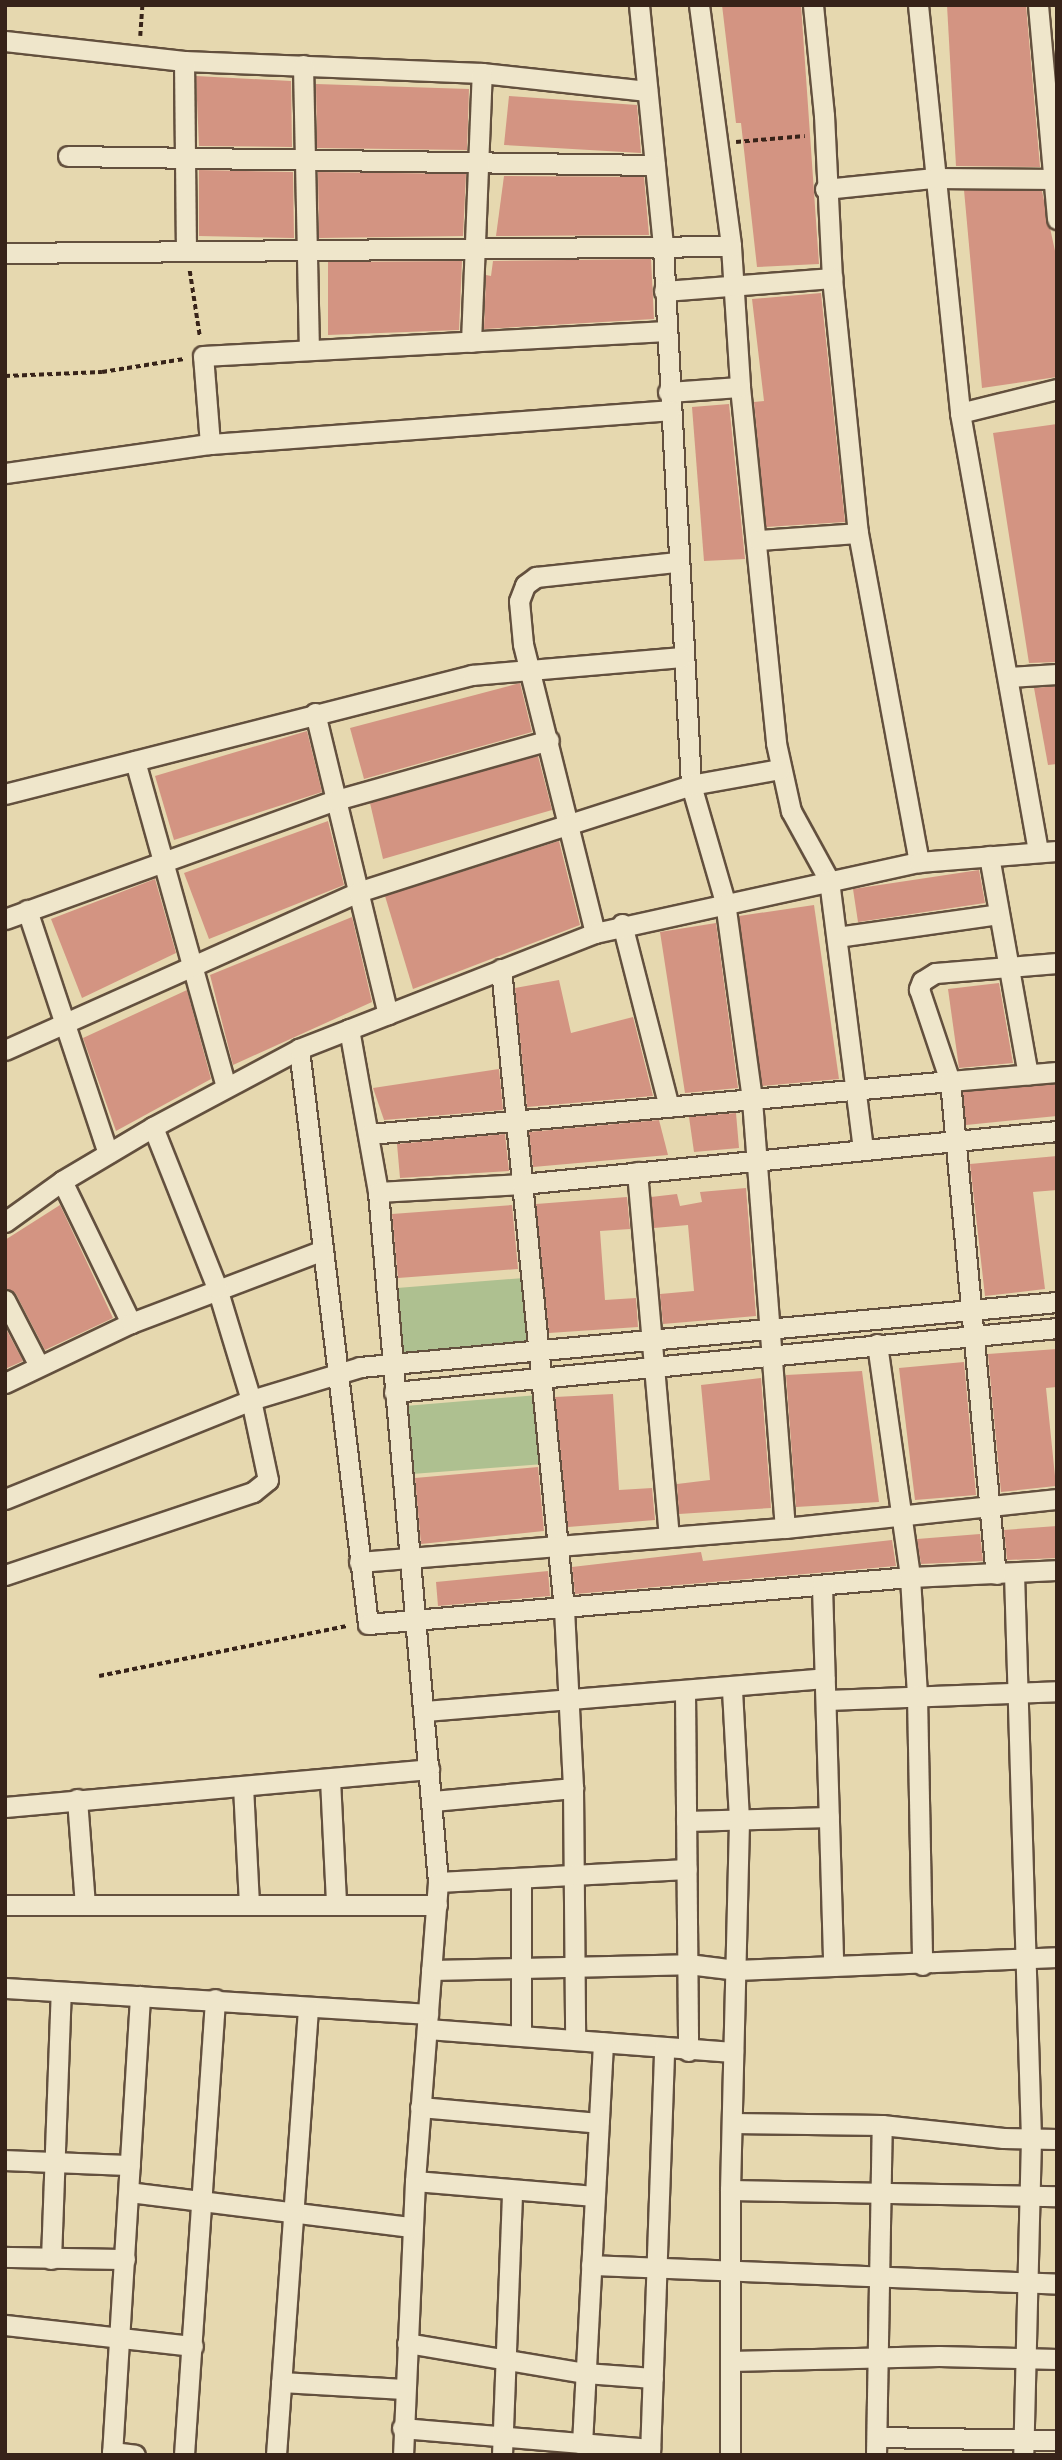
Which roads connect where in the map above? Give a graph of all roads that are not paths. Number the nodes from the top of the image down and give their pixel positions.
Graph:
1 (639, 5) edge
2 (699, 5) edge
3 (813, 5) edge
4 (918, 5) edge
5 (1038, 5) edge
6 (5, 41) edge
7 (184, 61) junction
8 (303, 65) junction
9 (482, 74) junction
10 (647, 91) junction
11 (68, 156) dead end
12 (185, 158) junction
13 (479, 160) junction
14 (305, 161) junction
15 (655, 165) junction
16 (934, 178) junction
17 (1055, 179) edge
18 (825, 189) junction
19 (1057, 219) edge
20 (731, 246) junction
21 (307, 247) junction
22 (663, 247) junction
23 (475, 248) junction
24 (186, 250) junction
25 (5, 253) edge
26 (832, 278) junction
27 (733, 287) junction
28 (664, 291) junction
29 (666, 331) junction
30 (471, 341) junction
31 (309, 350) junction
32 (740, 387) junction
33 (1057, 389) edge
34 (669, 401) junction
35 (960, 413) junction
36 (210, 444) junction
37 (5, 473) edge
38 (858, 533) junction
39 (758, 540) junction
40 (677, 562) junction
41 (681, 656) junction
42 (529, 668) junction
43 (1057, 674) edge
44 (1009, 677) junction
45 (315, 713) junction
46 (549, 740) junction
47 (135, 761) junction
48 (780, 769) junction
49 (691, 785) junction
50 (5, 794) edge
51 (336, 800) junction
52 (569, 822) junction
53 (1048, 852) edge
54 (989, 856) junction
55 (164, 862) junction
56 (919, 862) junction
57 (830, 880) junction
58 (358, 892) junction
59 (725, 902) junction
60 (27, 910) junction
61 (999, 914) junction
62 (5, 919) edge
63 (622, 924) junction
64 (595, 933) junction
65 (837, 937) junction
66 (1057, 962) edge
67 (192, 965) junction
68 (1009, 968) junction
69 (501, 969) junction
70 (388, 1014) junction
71 (62, 1025) junction
72 (349, 1028) junction
73 (299, 1049) junction
74 (5, 1050) edge
75 (1057, 1072) edge
76 (1028, 1075) junction
77 (950, 1081) junction
78 (226, 1086) junction
79 (856, 1086) junction
80 (752, 1100) junction
81 (669, 1107) junction
82 (516, 1121) junction
83 (153, 1126) junction
84 (1057, 1131) edge
85 (370, 1134) junction
86 (957, 1142) junction
87 (863, 1149) junction
88 (108, 1153) junction
89 (756, 1160) junction
90 (638, 1172) junction
91 (62, 1181) junction
92 (522, 1184) junction
93 (378, 1192) junction
94 (5, 1222) edge
95 (323, 1250) junction
96 (217, 1288) junction
97 (5, 1300) edge
98 (1057, 1301) edge
99 (970, 1309) junction
100 (131, 1322) junction
101 (770, 1328) junction
102 (1057, 1328) edge
103 (973, 1335) junction
104 (652, 1339) junction
105 (877, 1345) junction
106 (539, 1349) junction
107 (771, 1354) junction
108 (393, 1364) junction
109 (654, 1365) junction
110 (39, 1366) junction
111 (337, 1373) junction
112 (542, 1379) junction
113 (5, 1383) edge
114 (394, 1392) junction
115 (251, 1400) junction
116 (5, 1499) edge
117 (1057, 1499) edge
118 (988, 1507) junction
119 (901, 1515) junction
120 (785, 1528) junction
121 (669, 1537) junction
122 (557, 1546) junction
123 (412, 1558) junction
124 (359, 1562) junction
125 (1057, 1570) edge
126 (1005, 1574) junction
127 (5, 1575) edge
128 (910, 1577) junction
129 (822, 1586) junction
130 (565, 1609) junction
131 (417, 1623) junction
132 (825, 1678) junction
133 (732, 1688) junction
134 (1057, 1691) edge
135 (685, 1692) junction
136 (1016, 1693) junction
137 (917, 1695) junction
138 (570, 1698) junction
139 (827, 1700) junction
140 (425, 1711) junction
141 (429, 1769) junction
142 (330, 1779) junction
143 (243, 1786) junction
144 (573, 1788) junction
145 (77, 1799) junction
146 (433, 1801) junction
147 (5, 1807) edge
148 (829, 1817) junction
149 (739, 1819) junction
150 (686, 1821) junction
151 (687, 1868) junction
152 (575, 1876) junction
153 (522, 1879) junction
154 (438, 1882) junction
155 (249, 1903) junction
156 (336, 1903) junction
157 (5, 1905) edge
158 (85, 1905) junction
159 (437, 1905) junction
160 (1057, 1957) edge
161 (1023, 1959) junction
162 (688, 1964) junction
163 (575, 1965) junction
164 (922, 1965) junction
165 (833, 1966) junction
166 (523, 1967) junction
167 (431, 1970) junction
168 (736, 1970) junction
169 (5, 1988) edge
170 (61, 1992) junction
171 (140, 1996) junction
172 (215, 1999) junction
173 (308, 2009) junction
174 (427, 2022) junction
175 (521, 2035) junction
176 (575, 2038) junction
177 (603, 2043) junction
178 (664, 2048) junction
179 (688, 2051) junction
180 (733, 2052) junction
181 (420, 2107) junction
182 (598, 2123) junction
183 (732, 2123) junction
184 (882, 2125) junction
185 (1031, 2138) junction
186 (1057, 2139) edge
187 (5, 2160) edge
188 (53, 2162) junction
189 (131, 2165) junction
190 (415, 2181) junction
191 (730, 2190) junction
192 (512, 2191) junction
193 (129, 2192) junction
194 (882, 2195) junction
195 (594, 2196) junction
196 (1057, 2196) edge
197 (1029, 2197) junction
198 (202, 2200) junction
199 (293, 2211) junction
200 (412, 2227) junction
201 (5, 2257) edge
202 (51, 2259) junction
203 (125, 2259) junction
204 (591, 2264) junction
205 (656, 2269) junction
206 (730, 2273) junction
207 (879, 2278) junction
208 (1027, 2283) junction
209 (1057, 2284) edge
210 (5, 2325) edge
211 (120, 2338) junction
212 (407, 2343) junction
213 (193, 2346) junction
214 (507, 2357) junction
215 (878, 2357) junction
216 (1027, 2358) junction
217 (1057, 2359) edge
218 (730, 2361) junction
219 (585, 2372) junction
220 (653, 2378) junction
221 (281, 2382) junction
222 (404, 2389) junction
223 (402, 2427) junction
224 (1057, 2440) edge
225 (582, 2444) junction
226 (503, 2446) edge
227 (876, 2446) edge
228 (1024, 2447) edge
229 (650, 2452) edge
230 (112, 2453) edge
231 (135, 2455) edge
232 (184, 2455) edge
233 (276, 2455) edge
234 (403, 2455) edge
235 (730, 2455) edge

1 - 10 street
2 - 20 street
3 - 18 street
4 - 16 street
5 - 17 street
6 - 7 street
7 - 8 street
7 - 12 street
8 - 9 street
8 - 14 street
9 - 10 street
9 - 13 street
10 - 15 street
11 - 12 street
12 - 14 street
12 - 24 street
13 - 14 street
13 - 15 street
13 - 23 street
14 - 21 street
15 - 22 street
16 - 17 street
16 - 18 street
16 - 35 street
17 - 19 street
18 - 26 street
20 - 22 street
20 - 27 street
21 - 23 street
21 - 24 street
21 - 31 street
22 - 23 street
22 - 28 street
23 - 30 street
24 - 25 street
26 - 27 street
26 - 38 street
27 - 28 street
27 - 32 street
28 - 29 street
29 - 30 street
29 - 34 street
30 - 31 street
31 - 36 street
32 - 34 street
32 - 39 street
33 - 35 street
34 - 36 street
34 - 40 street
35 - 44 street
36 - 37 street
38 - 39 street
38 - 56 street
39 - 48 street
40 - 41 street
40 - 42 street
41 - 42 street
41 - 49 street
42 - 45 street
42 - 46 street
43 - 44 street
44 - 53 street
45 - 47 street
45 - 51 street
46 - 51 street
46 - 52 street
47 - 50 street
47 - 55 street
48 - 49 street
48 - 57 street
49 - 52 street
49 - 59 street
51 - 55 street
51 - 58 street
52 - 58 street
52 - 64 street
53 - 54 street
54 - 56 street
54 - 61 street
55 - 60 street
55 - 67 street
56 - 57 street
57 - 59 street
57 - 65 street
58 - 67 street
58 - 70 street
59 - 63 street
59 - 80 street
60 - 62 street
60 - 71 street
61 - 65 street
61 - 68 street
63 - 64 street
63 - 81 street
64 - 69 street
65 - 79 street
66 - 68 street
67 - 71 street
67 - 78 street
68 - 76 street
68 - 77 street
69 - 70 street
69 - 82 street
70 - 72 street
71 - 74 street
71 - 88 street
72 - 73 street
72 - 85 street
73 - 78 street
73 - 95 street
75 - 76 street
76 - 77 street
77 - 79 street
77 - 86 street
78 - 83 street
79 - 80 street
79 - 87 street
80 - 81 street
80 - 89 street
81 - 82 street
82 - 85 street
82 - 92 street
83 - 88 street
83 - 96 street
84 - 86 street
85 - 93 street
86 - 87 street
86 - 99 street
87 - 89 street
88 - 91 street
89 - 90 street
89 - 101 street
90 - 92 street
90 - 104 street
91 - 94 street
91 - 100 street
92 - 93 street
92 - 106 street
93 - 108 street
95 - 96 street
95 - 111 street
96 - 100 street
96 - 115 street
97 - 110 street
98 - 99 street
99 - 101 street
99 - 103 street
100 - 110 street
101 - 104 street
101 - 107 street
102 - 103 street
103 - 105 street
103 - 118 street
104 - 106 street
104 - 109 street
105 - 107 street
105 - 119 street
106 - 108 street
106 - 112 street
107 - 109 street
107 - 120 street
108 - 111 street
108 - 114 street
109 - 112 street
109 - 121 street
110 - 113 street
111 - 115 street
111 - 124 street
112 - 114 street
112 - 122 street
114 - 123 street
115 - 116 street
115 - 127 street
117 - 118 street
118 - 119 street
118 - 126 street
119 - 120 street
119 - 128 street
120 - 121 street
121 - 122 street
122 - 123 street
122 - 130 street
123 - 124 street
123 - 131 street
124 - 131 street
125 - 126 street
126 - 128 street
126 - 136 street
128 - 129 street
128 - 137 street
129 - 130 street
129 - 132 street
130 - 131 street
130 - 138 street
131 - 140 street
132 - 133 street
132 - 139 street
133 - 135 street
133 - 149 street
134 - 136 street
135 - 138 street
135 - 150 street
136 - 137 street
136 - 161 street
137 - 139 street
137 - 164 street
138 - 140 street
138 - 144 street
139 - 148 street
140 - 141 street
141 - 142 street
141 - 146 street
142 - 143 street
142 - 156 street
143 - 145 street
143 - 155 street
144 - 146 street
144 - 152 street
145 - 147 street
145 - 158 street
146 - 154 street
148 - 149 street
148 - 165 street
149 - 150 street
149 - 168 street
150 - 151 street
151 - 152 street
151 - 162 street
152 - 153 street
152 - 163 street
153 - 154 street
153 - 166 street
154 - 159 street
155 - 156 street
155 - 158 street
156 - 159 street
157 - 158 street
159 - 167 street
160 - 161 street
161 - 164 street
161 - 185 street
162 - 163 street
162 - 168 street
162 - 179 street
163 - 166 street
163 - 176 street
164 - 165 street
165 - 168 street
166 - 167 street
166 - 175 street
167 - 174 street
168 - 180 street
169 - 170 street
170 - 171 street
170 - 188 street
171 - 172 street
171 - 189 street
172 - 173 street
172 - 198 street
173 - 174 street
173 - 199 street
174 - 175 street
174 - 181 street
175 - 176 street
176 - 177 street
177 - 178 street
177 - 182 street
178 - 179 street
178 - 205 street
179 - 180 street
180 - 183 street
181 - 182 street
181 - 190 street
182 - 195 street
183 - 184 street
183 - 191 street
184 - 185 street
184 - 194 street
185 - 186 street
185 - 197 street
187 - 188 street
188 - 189 street
188 - 202 street
189 - 193 street
190 - 192 street
190 - 200 street
191 - 194 street
191 - 206 street
192 - 195 street
192 - 214 street
193 - 198 street
193 - 203 street
194 - 197 street
194 - 207 street
195 - 204 street
196 - 197 street
197 - 208 street
198 - 199 street
198 - 213 street
199 - 200 street
199 - 221 street
200 - 212 street
201 - 202 street
202 - 203 street
203 - 211 street
204 - 205 street
204 - 219 street
205 - 206 street
205 - 220 street
206 - 207 street
206 - 218 street
207 - 208 street
207 - 215 street
208 - 209 street
208 - 216 street
210 - 211 street
211 - 213 street
211 - 230 street
212 - 214 street
212 - 222 street
213 - 232 street
214 - 219 street
214 - 226 street
215 - 216 street
215 - 218 street
215 - 227 street
216 - 217 street
216 - 228 street
218 - 235 street
219 - 220 street
219 - 225 street
220 - 229 street
221 - 222 street
221 - 233 street
222 - 223 street
223 - 226 street
223 - 234 street
224 - 228 street
225 - 226 street
225 - 229 street
227 - 228 street
230 - 231 street

